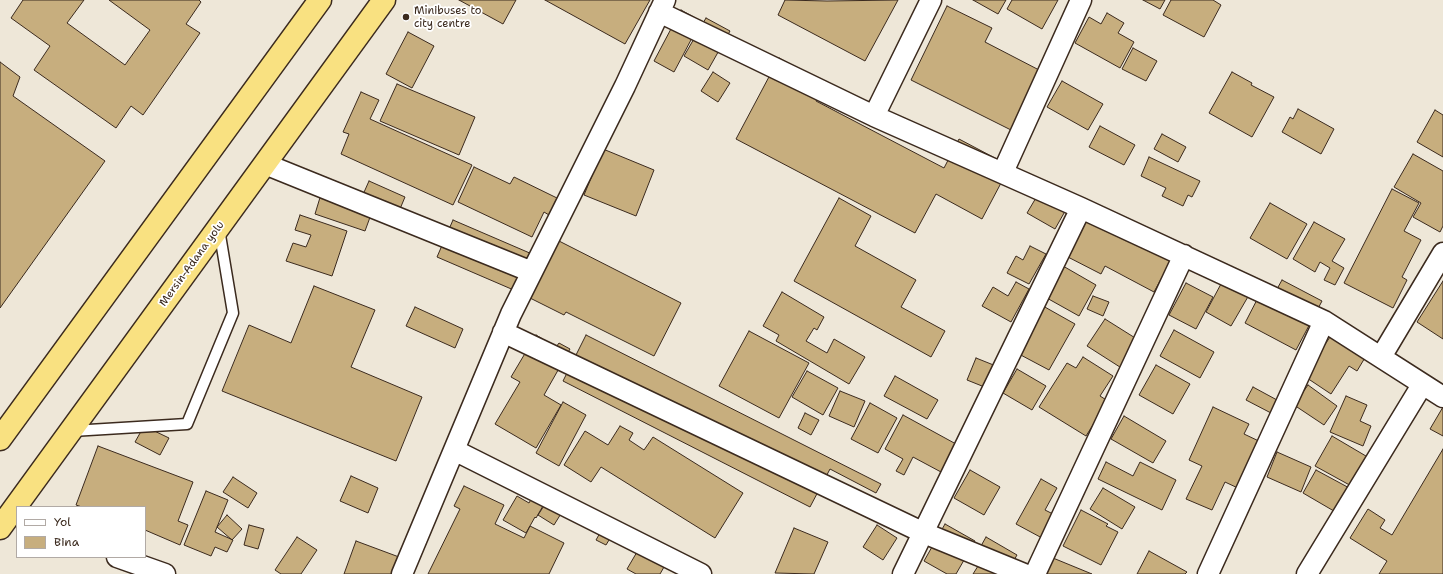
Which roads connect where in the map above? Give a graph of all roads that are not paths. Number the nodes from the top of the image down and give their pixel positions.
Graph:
1 (320, 0) edge
2 (384, 0) edge
3 (931, 0) edge
4 (1081, 0) edge
5 (662, 6) edge
6 (874, 116) junction
7 (265, 164) junction
8 (1004, 172) junction
9 (1081, 208) junction
10 (219, 227) junction
11 (1443, 253) edge
12 (1184, 255) junction
13 (532, 272) junction
14 (1324, 321) junction
15 (503, 332) junction
16 (1381, 357) junction
17 (1422, 385) junction
18 (1443, 397) edge
19 (70, 432) junction
20 (0, 439) edge
21 (454, 450) junction
22 (20, 506) edge
23 (16, 511) edge
24 (8, 523) edge
25 (924, 532) junction
26 (120, 558) edge
27 (165, 574) edge
28 (402, 574) edge
29 (701, 574) edge
30 (903, 574) edge
31 (1024, 574) edge
32 (1035, 574) edge
33 (1208, 574) edge
34 (1307, 574) edge

1 - 20 highway
2 - 7 highway, Mersin-Adana yolu
3 - 6 street
4 - 8 street
5 - 6 street
5 - 13 street
6 - 8 street
7 - 10 highway, Mersin-Adana yolu
7 - 13 street
8 - 9 street
9 - 12 street
9 - 25 street
10 - 19 highway, Mersin-Adana yolu
10 - 19 lane
11 - 16 street
12 - 14 street
12 - 32 street
13 - 15 street
14 - 16 street
14 - 33 street
15 - 21 street
15 - 25 street
16 - 17 street
17 - 18 street
17 - 34 street
19 - 22 highway, Mersin-Adana yolu
21 - 28 street
21 - 29 street
23 - 24 highway, Mersin-Adana yolu
25 - 30 street
25 - 31 street
26 - 27 street

